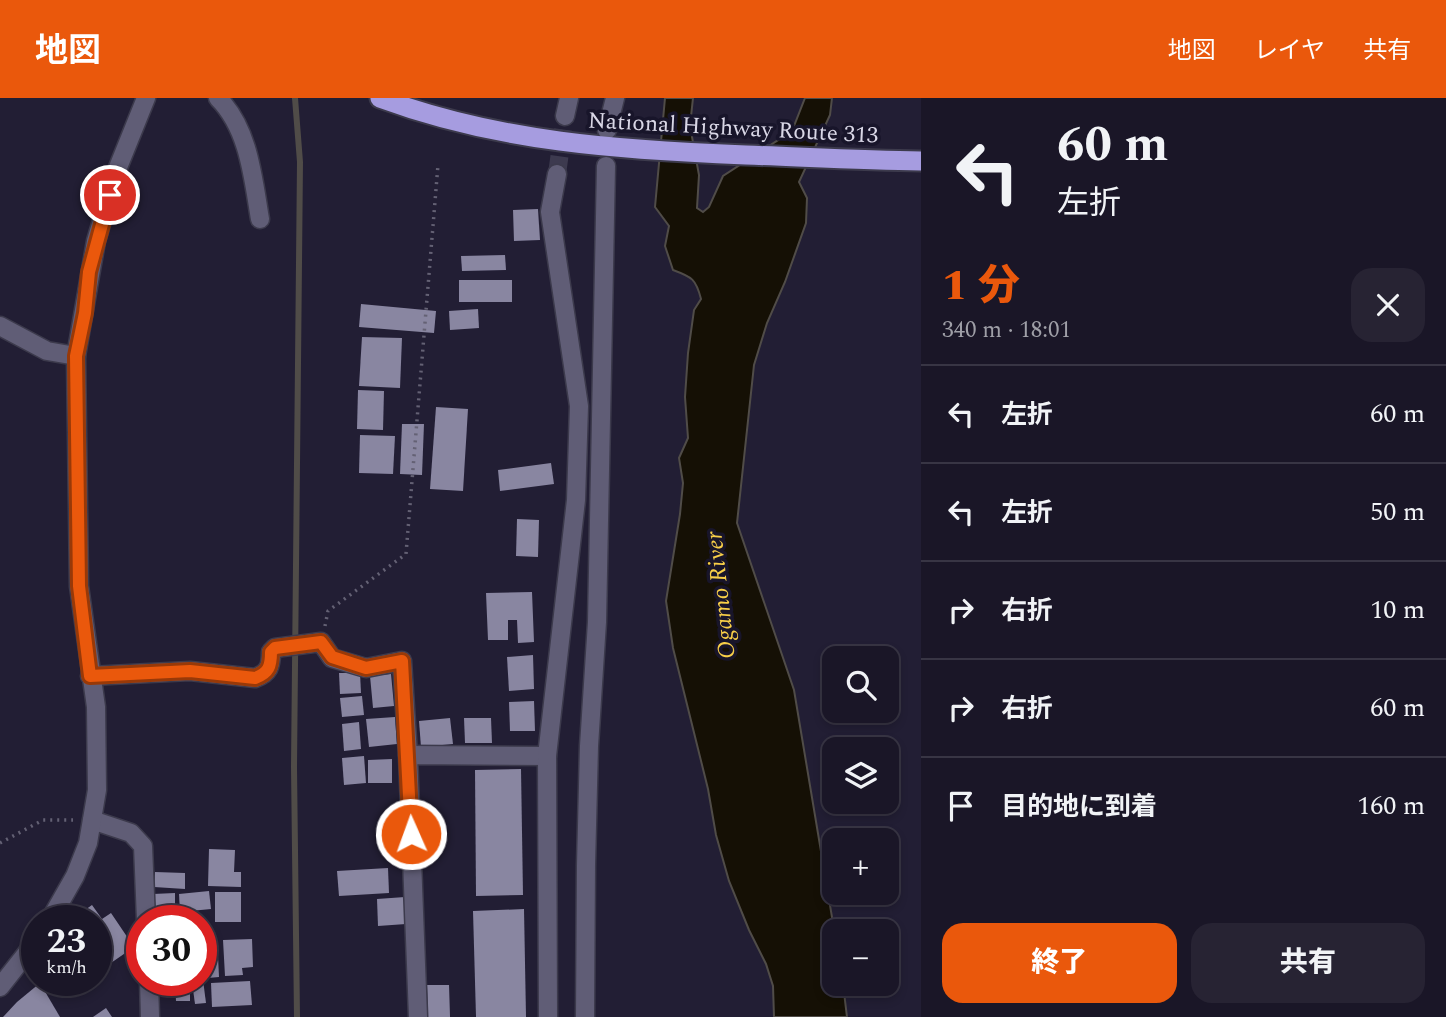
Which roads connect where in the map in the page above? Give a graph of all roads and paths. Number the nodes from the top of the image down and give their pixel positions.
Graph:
1 (146, 98) edge
2 (218, 98) edge
3 (380, 98) edge
4 (569, 98) edge
5 (615, 98) edge
6 (565, 116) tunnel mouth
7 (607, 130) dead end
8 (921, 161) edge
9 (438, 165) dead end
10 (606, 166) dead end
11 (557, 174) tunnel mouth
12 (260, 219) dead end
13 (0, 326) edge
14 (76, 356) junction
15 (321, 642) junction
16 (90, 676) junction
17 (408, 755) junction
18 (547, 755) junction
19 (92, 820) junction
20 (0, 843) edge
21 (59, 905) edge
22 (145, 905) edge
23 (21, 960) edge
24 (0, 987) edge
25 (149, 996) edge
26 (150, 1017) edge
27 (418, 1017) edge
28 (548, 1017) edge
29 (585, 1017) edge

1 - 14 street
2 - 12 street
3 - 8 highway, National Highway Route 313
4 - 6 street
5 - 7 street
9 - 15 path
10 - 29 street
11 - 18 street
13 - 14 street
14 - 16 street
15 - 16 street
15 - 17 street
16 - 19 street
17 - 18 street
17 - 27 street
18 - 28 street
19 - 20 path
19 - 21 street
19 - 22 street
23 - 24 street
25 - 26 street

